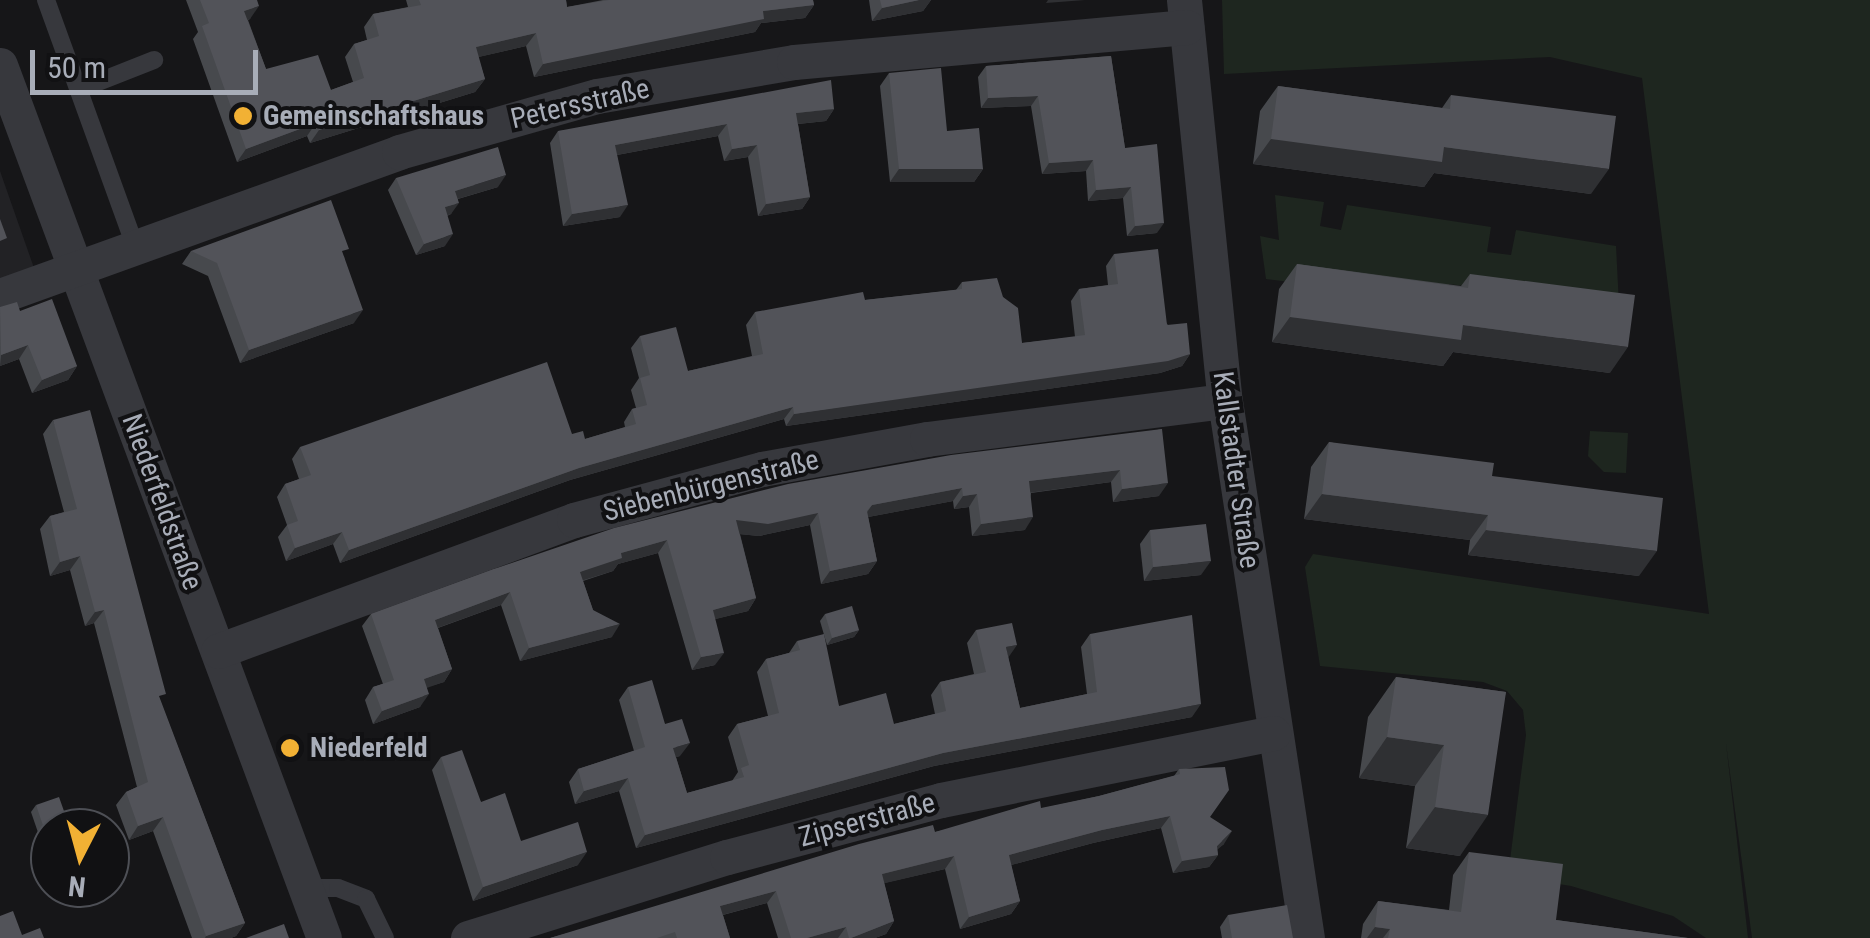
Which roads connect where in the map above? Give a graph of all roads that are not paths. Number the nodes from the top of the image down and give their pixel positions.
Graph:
1 (46, 0) edge
2 (1185, 14) edge
3 (154, 60) dead end
4 (0, 66) edge
5 (78, 90) junction
6 (134, 246) junction
7 (75, 268) junction
8 (0, 296) edge
9 (1225, 401) junction
10 (218, 651) junction
11 (1273, 733) junction
12 (306, 888) junction
13 (324, 938) edge
14 (385, 938) edge
15 (468, 938) edge
16 (1307, 938) edge

1 - 5 lane
2 - 6 street, Petersstraße
2 - 9 street, Kallstadter Straße
3 - 5 lane
4 - 7 street, Niederfeldstraße
5 - 6 lane
6 - 7 street, Petersstraße
7 - 8 street, Petersstraße
7 - 10 street, Niederfeldstraße
9 - 10 street, Siebenbürgenstraße
9 - 11 street, Kallstadter Straße
10 - 12 street, Niederfeldstraße
11 - 15 street, Zipserstraße
11 - 16 street, Kallstadter Straße
12 - 13 street, Niederfeldstraße
12 - 14 lane

